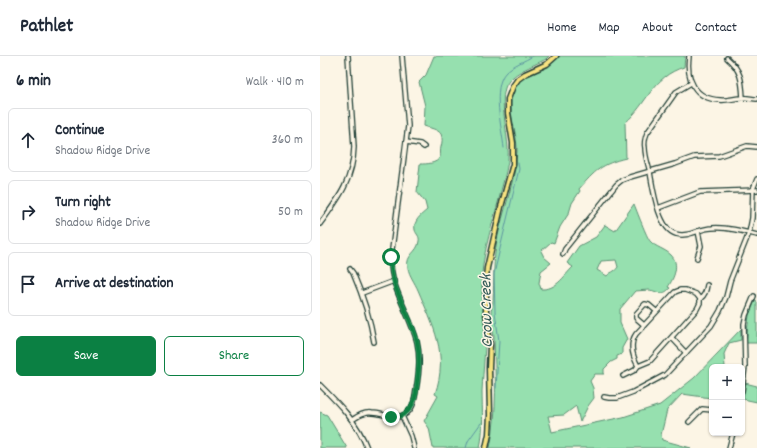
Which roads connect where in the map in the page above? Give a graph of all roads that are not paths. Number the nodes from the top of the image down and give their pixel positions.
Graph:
1 (348, 56) edge
2 (402, 56) edge
3 (556, 56) edge
4 (689, 56) edge
5 (727, 58) dead end
6 (691, 83) junction
7 (742, 98) junction
8 (757, 99) edge
9 (406, 142) junction
10 (424, 147) dead end
11 (757, 147) edge
12 (650, 171) junction
13 (757, 179) edge
14 (755, 189) edge
15 (658, 208) junction
16 (321, 221) edge
17 (698, 231) junction
18 (749, 233) junction
19 (757, 235) edge
20 (563, 254) dead end
21 (697, 258) dead end
22 (350, 269) dead end
23 (394, 281) junction
24 (708, 285) dead end
25 (362, 293) junction
26 (754, 296) dead end
27 (700, 298) junction
28 (656, 311) junction
29 (644, 325) junction
30 (672, 338) junction
31 (374, 342) dead end
32 (686, 353) junction
33 (745, 364) edge
34 (638, 366) junction
35 (622, 376) dead end
36 (320, 385) edge
37 (604, 397) dead end
38 (709, 410) edge
39 (402, 416) junction
40 (352, 420) junction
41 (689, 422) dead end
42 (732, 436) edge
43 (367, 448) edge
44 (414, 448) edge
45 (486, 448) edge
46 (729, 448) edge

1 - 16 street
2 - 9 street
3 - 45 main road
4 - 6 street
5 - 7 street
6 - 7 street
6 - 12 street
7 - 8 street
9 - 10 street
9 - 23 street
11 - 12 street
12 - 15 street
12 - 20 street
13 - 14 street
14 - 15 street
14 - 18 street
15 - 17 street
17 - 18 street
17 - 21 street
18 - 19 street
18 - 32 street
22 - 25 street
23 - 25 street
23 - 39 street
24 - 27 street
25 - 31 street
26 - 33 street
27 - 28 street
27 - 30 street
28 - 29 street
28 - 29 street
29 - 34 street
30 - 32 street
30 - 34 street
32 - 37 street
34 - 35 street
36 - 40 street
38 - 41 street
39 - 40 street
39 - 44 street
40 - 43 street
42 - 46 street

